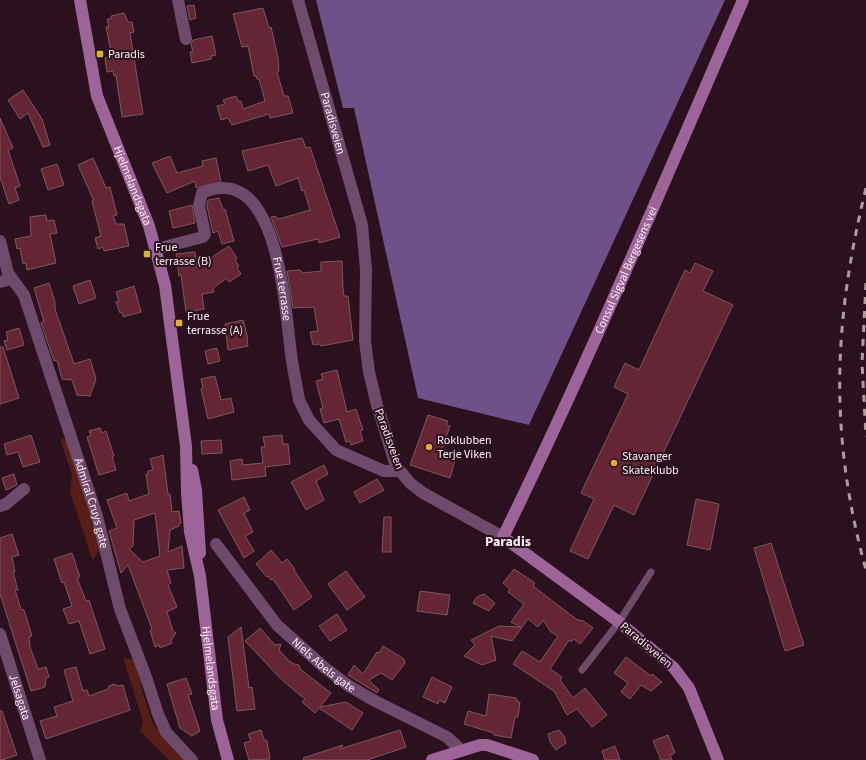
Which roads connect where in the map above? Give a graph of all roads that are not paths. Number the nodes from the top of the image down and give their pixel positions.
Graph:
1 (80, 0) edge
2 (178, 0) edge
3 (298, 0) edge
4 (743, 0) edge
5 (186, 39) dead end
6 (0, 241) edge
7 (156, 249) junction
8 (12, 279) junction
9 (0, 282) edge
10 (399, 471) junction
11 (24, 489) dead end
12 (0, 506) edge
13 (502, 537) junction
14 (216, 544) dead end
15 (651, 572) dead end
16 (619, 622) junction
17 (0, 634) edge
18 (582, 670) dead end
19 (460, 750) junction
20 (38, 760) edge
21 (192, 760) edge
22 (228, 760) edge
23 (432, 760) edge
24 (533, 760) edge
25 (718, 760) edge

1 - 7 street, Hjelmelandsgata
2 - 5 street
3 - 10 street, Paradisveien
4 - 13 street, Consul Sigval Bergesens vei
6 - 8 street, Admiral Cruys gate
7 - 10 street, Frue terrasse
7 - 22 street, Hjelmelandsgata
8 - 9 street
8 - 21 street, Admiral Cruys gate
10 - 13 street, Paradisveien
11 - 12 street
13 - 16 street, Paradisveien
14 - 19 street, Niels Abels gate
15 - 16 lane
16 - 18 lane
16 - 25 street, Paradisveien
17 - 20 street, Jelsagata
19 - 23 street
19 - 24 street

